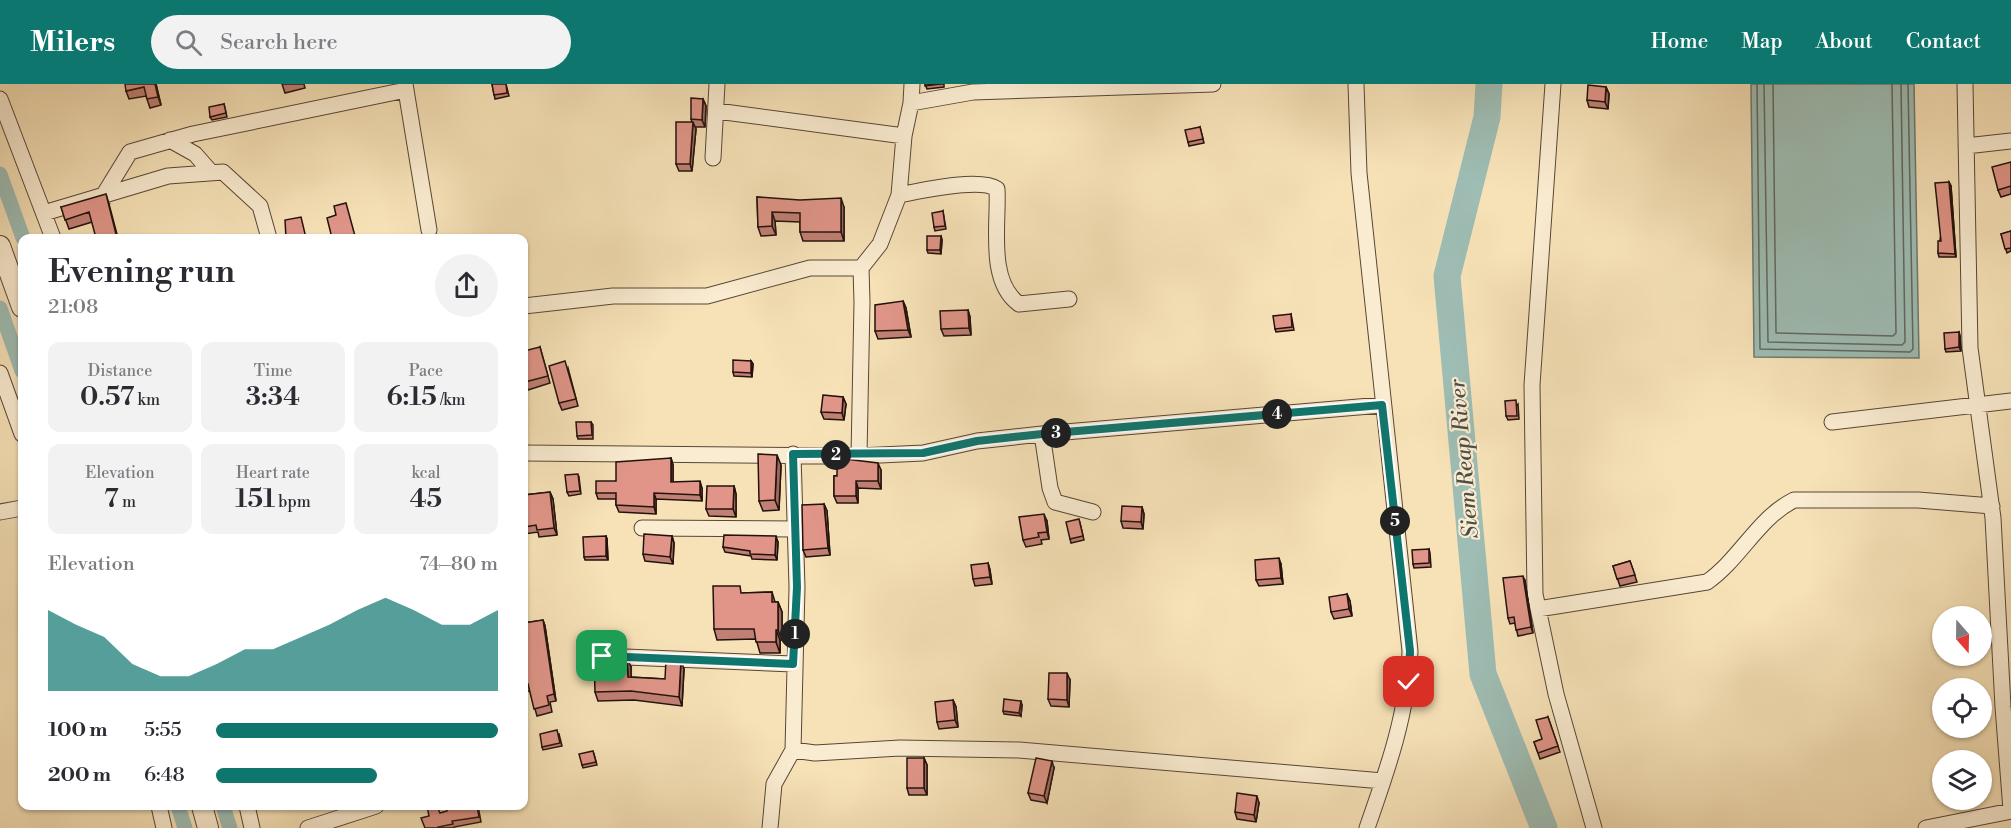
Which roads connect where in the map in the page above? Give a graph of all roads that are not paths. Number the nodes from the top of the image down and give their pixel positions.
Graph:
1 (717, 84) edge
2 (912, 84) edge
3 (1213, 84) edge
4 (1356, 84) edge
5 (1553, 84) edge
6 (1965, 84) edge
7 (406, 87) edge
8 (0, 99) edge
9 (911, 103) junction
10 (717, 111) junction
11 (904, 136) junction
12 (170, 140) junction
13 (2011, 141) edge
14 (1966, 146) junction
15 (713, 158) dead end
16 (210, 171) junction
17 (899, 195) junction
18 (103, 196) junction
19 (44, 213) junction
20 (429, 230) dead end
21 (52, 234) edge
22 (268, 234) edge
23 (0, 246) edge
24 (861, 268) junction
25 (18, 296) edge
26 (1069, 299) dead end
27 (528, 306) edge
28 (0, 373) edge
29 (2011, 401) edge
30 (1382, 405) junction
31 (1977, 406) junction
32 (1832, 422) dead end
33 (18, 423) edge
34 (1042, 434) junction
35 (528, 453) edge
36 (793, 454) junction
37 (859, 456) junction
38 (1992, 506) junction
39 (18, 508) edge
40 (0, 512) edge
41 (1093, 512) dead end
42 (642, 528) dead end
43 (795, 530) junction
44 (2004, 566) edge
45 (1538, 609) junction
46 (602, 656) edge
47 (793, 664) junction
48 (793, 750) junction
49 (1383, 782) junction
50 (160, 810) edge
51 (203, 810) edge
52 (248, 810) edge
53 (364, 810) edge
54 (2011, 810) edge
55 (164, 828) edge
56 (208, 828) edge
57 (252, 828) edge
58 (308, 828) edge
59 (770, 828) edge
60 (1367, 828) edge
61 (1594, 828) edge
62 (1926, 828) edge

1 - 10 street
2 - 9 street
3 - 9 street
4 - 30 street
5 - 45 street
6 - 14 street
7 - 12 street
7 - 20 street
8 - 19 street
9 - 11 street
10 - 11 street
10 - 15 street
11 - 17 street
12 - 16 street
12 - 18 street
13 - 14 street
14 - 31 street
16 - 18 street
16 - 22 street
17 - 24 street
17 - 26 street
18 - 19 street
19 - 21 street
23 - 25 street
24 - 27 street
24 - 37 street
28 - 33 street
29 - 31 street
30 - 34 street
30 - 49 street
31 - 32 street
31 - 38 street
34 - 37 street
34 - 41 street
35 - 36 street
36 - 37 street
36 - 43 street
38 - 44 street
38 - 45 street
39 - 40 street
42 - 43 street
43 - 47 street
44 - 54 street
45 - 61 street
46 - 47 street
47 - 48 street
48 - 49 street
48 - 59 street
49 - 60 street
50 - 55 street
51 - 56 street
52 - 57 street
53 - 58 street
54 - 62 street

